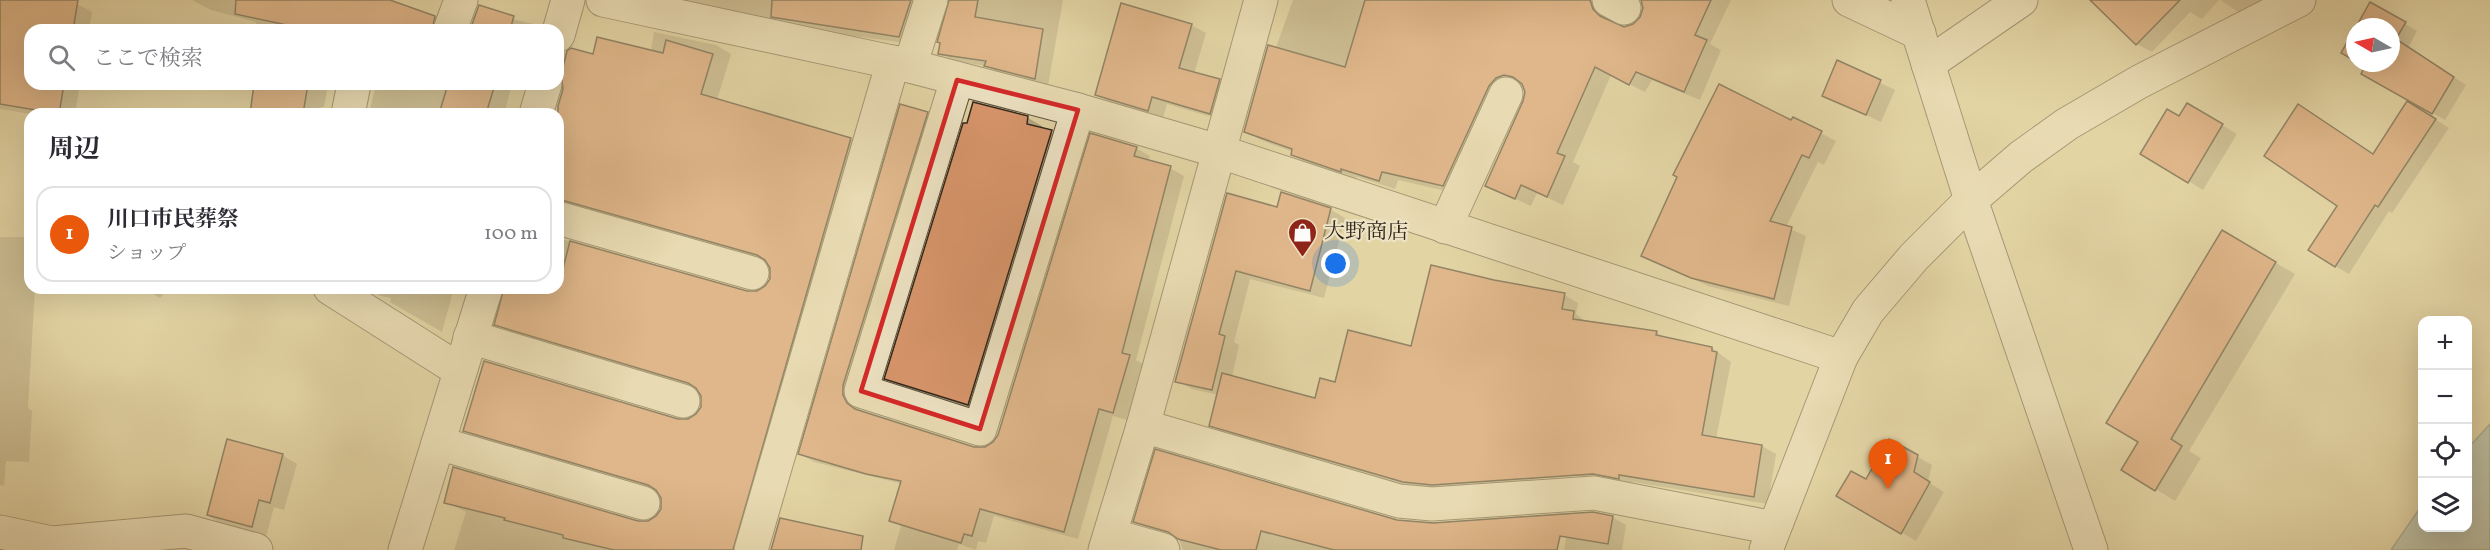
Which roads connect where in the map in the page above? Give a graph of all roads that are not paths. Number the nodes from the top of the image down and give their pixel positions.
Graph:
1 (461, 0) edge
2 (568, 0) edge
3 (603, 0) edge
4 (931, 0) edge
5 (1261, 0) edge
6 (1849, 0) edge
7 (1908, 0) edge
8 (2021, 0) edge
9 (2299, 0) edge
10 (452, 24) edge
11 (561, 24) edge
12 (1919, 33) junction
13 (901, 64) junction
14 (1928, 64) junction
15 (957, 80) junction
16 (353, 90) edge
17 (543, 90) edge
18 (1506, 94) dead end
19 (349, 108) edge
20 (538, 108) edge
21 (1078, 110) junction
22 (1218, 151) junction
23 (1971, 200) junction
24 (564, 220) edge
25 (1445, 226) junction
26 (752, 273) dead end
27 (339, 294) edge
28 (484, 294) edge
29 (470, 337) junction
30 (1841, 357) junction
31 (459, 370) junction
32 (683, 401) dead end
33 (1143, 426) junction
34 (438, 443) junction
35 (643, 503) dead end
36 (0, 532) edge
37 (1770, 539) edge
38 (1107, 542) edge
39 (147, 543) edge
40 (61, 546) edge
41 (256, 550) edge
42 (405, 550) edge
43 (751, 550) edge
44 (1163, 550) edge
45 (2091, 550) edge

1 - 10 street
2 - 11 street
3 - 13 street
4 - 13 street
5 - 22 street
6 - 12 street
7 - 12 street
8 - 14 street
9 - 23 street
12 - 14 street
13 - 15 street
13 - 43 street
14 - 23 street
15 - 21 street
15 - 21 street
16 - 19 street
17 - 20 street
18 - 25 street
21 - 22 street
22 - 25 street
22 - 33 street
23 - 30 street
23 - 45 street
24 - 26 street
25 - 30 street
27 - 31 street
28 - 29 street
29 - 31 street
29 - 32 street
30 - 37 street
31 - 34 street
33 - 37 street
33 - 38 street
34 - 35 street
34 - 42 street
36 - 40 street
38 - 44 street
39 - 40 street
39 - 41 street

